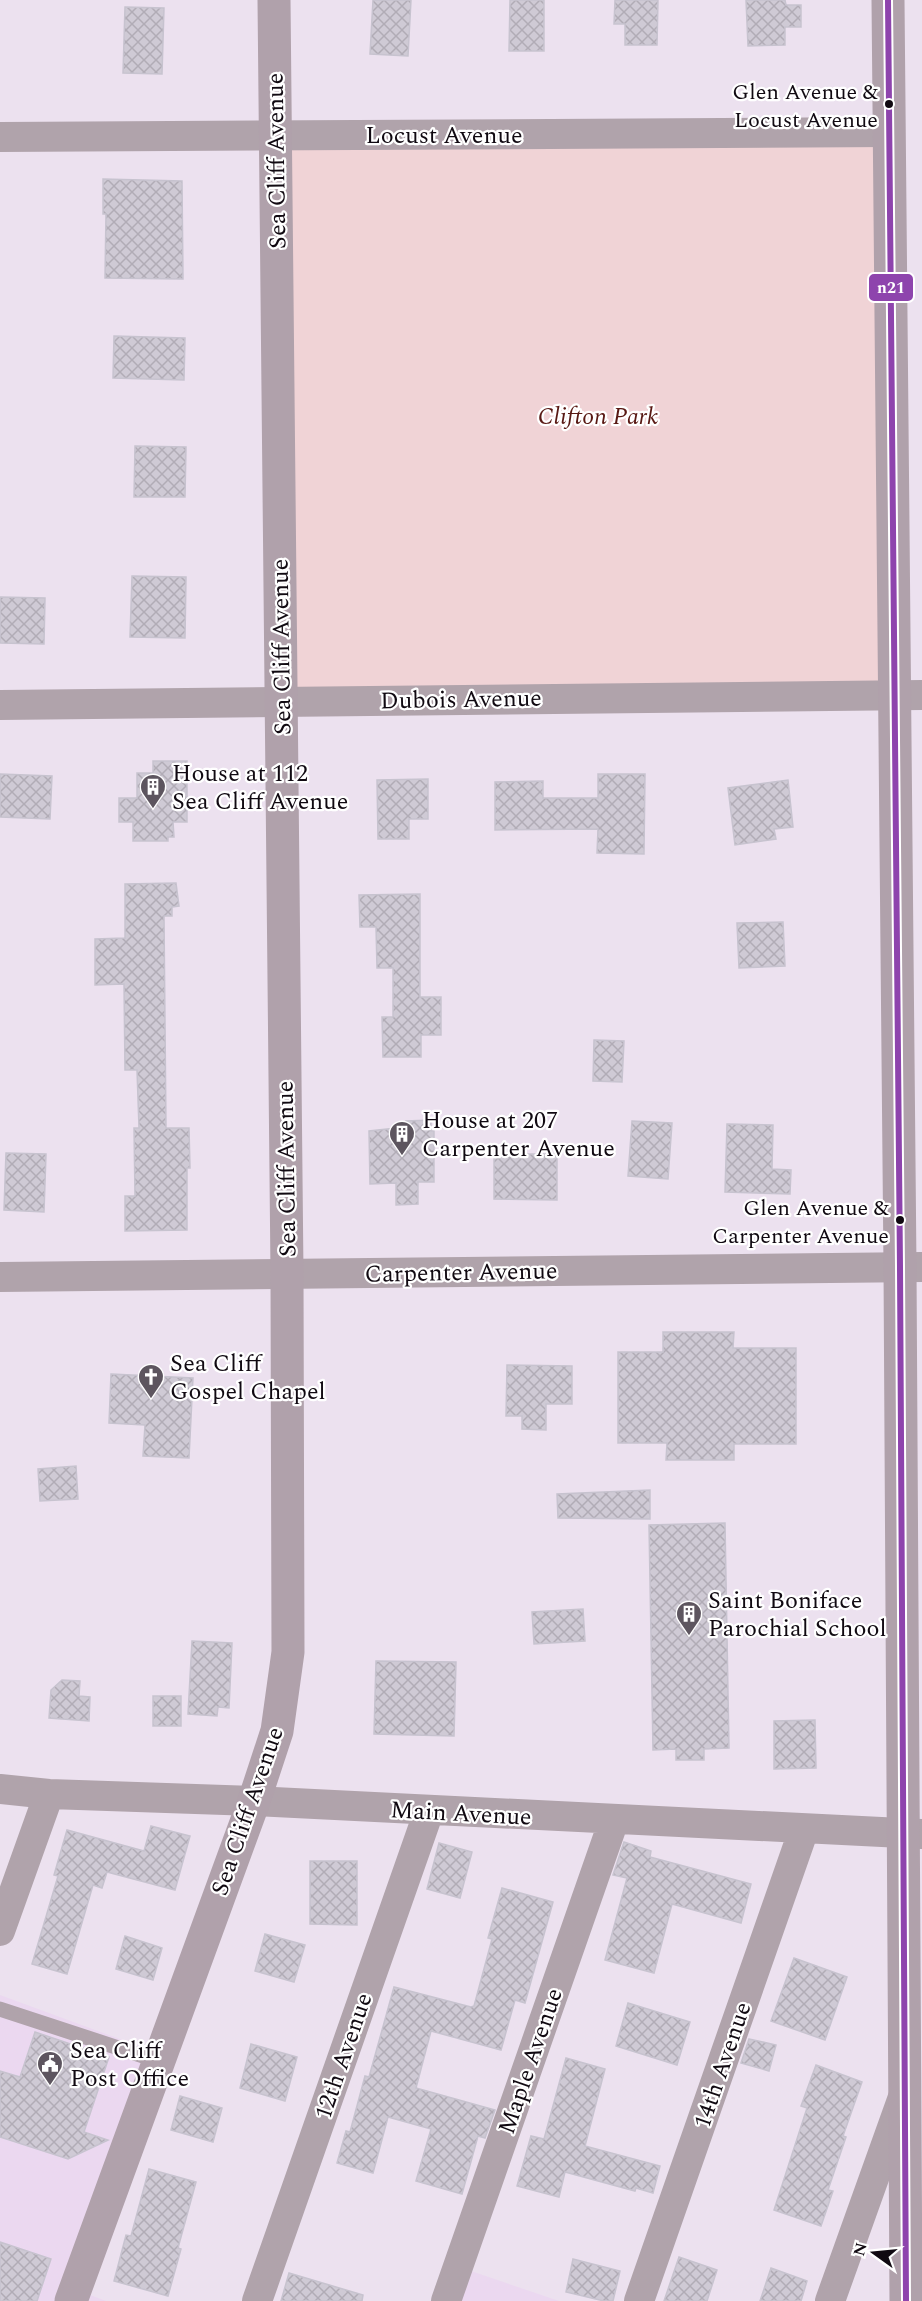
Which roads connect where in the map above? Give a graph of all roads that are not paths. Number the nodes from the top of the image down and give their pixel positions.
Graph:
1 (274, 0) edge
2 (888, 0) edge
3 (889, 132) junction
4 (275, 136) junction
5 (0, 137) edge
6 (909, 695) edge
7 (281, 701) junction
8 (0, 705) edge
9 (911, 1267) edge
10 (287, 1273) junction
11 (0, 1277) edge
12 (0, 1789) edge
13 (49, 1794) junction
14 (254, 1802) junction
15 (429, 1811) junction
16 (614, 1820) junction
17 (804, 1829) junction
18 (913, 1834) edge
19 (0, 1931) edge
20 (0, 2009) edge
21 (158, 2061) junction
22 (905, 2090) junction
23 (71, 2301) edge
24 (257, 2301) edge
25 (446, 2301) edge
26 (639, 2301) edge
27 (830, 2301) edge
28 (906, 2301) edge

1 - 4 street, Sea Cliff Avenue
2 - 3 street
3 - 4 street, Locust Avenue
3 - 6 street
4 - 5 street, Locust Avenue
4 - 7 street, Sea Cliff Avenue
6 - 7 street, Dubois Avenue
6 - 9 street
7 - 8 street, Dubois Avenue
7 - 10 street, Sea Cliff Avenue
9 - 10 street, Carpenter Avenue
9 - 18 street
10 - 11 street, Carpenter Avenue
10 - 14 street, Sea Cliff Avenue
12 - 13 street, Main Avenue
13 - 14 street, Main Avenue
13 - 19 street
14 - 15 street, Main Avenue
14 - 21 street, Sea Cliff Avenue
15 - 16 street, Main Avenue
15 - 24 street, 12th Avenue
16 - 17 street, Main Avenue
16 - 25 street, Maple Avenue
17 - 18 street, Main Avenue
17 - 26 street, 14th Avenue
18 - 22 street
20 - 21 lane
21 - 23 street, Sea Cliff Avenue
22 - 27 street
22 - 28 street

